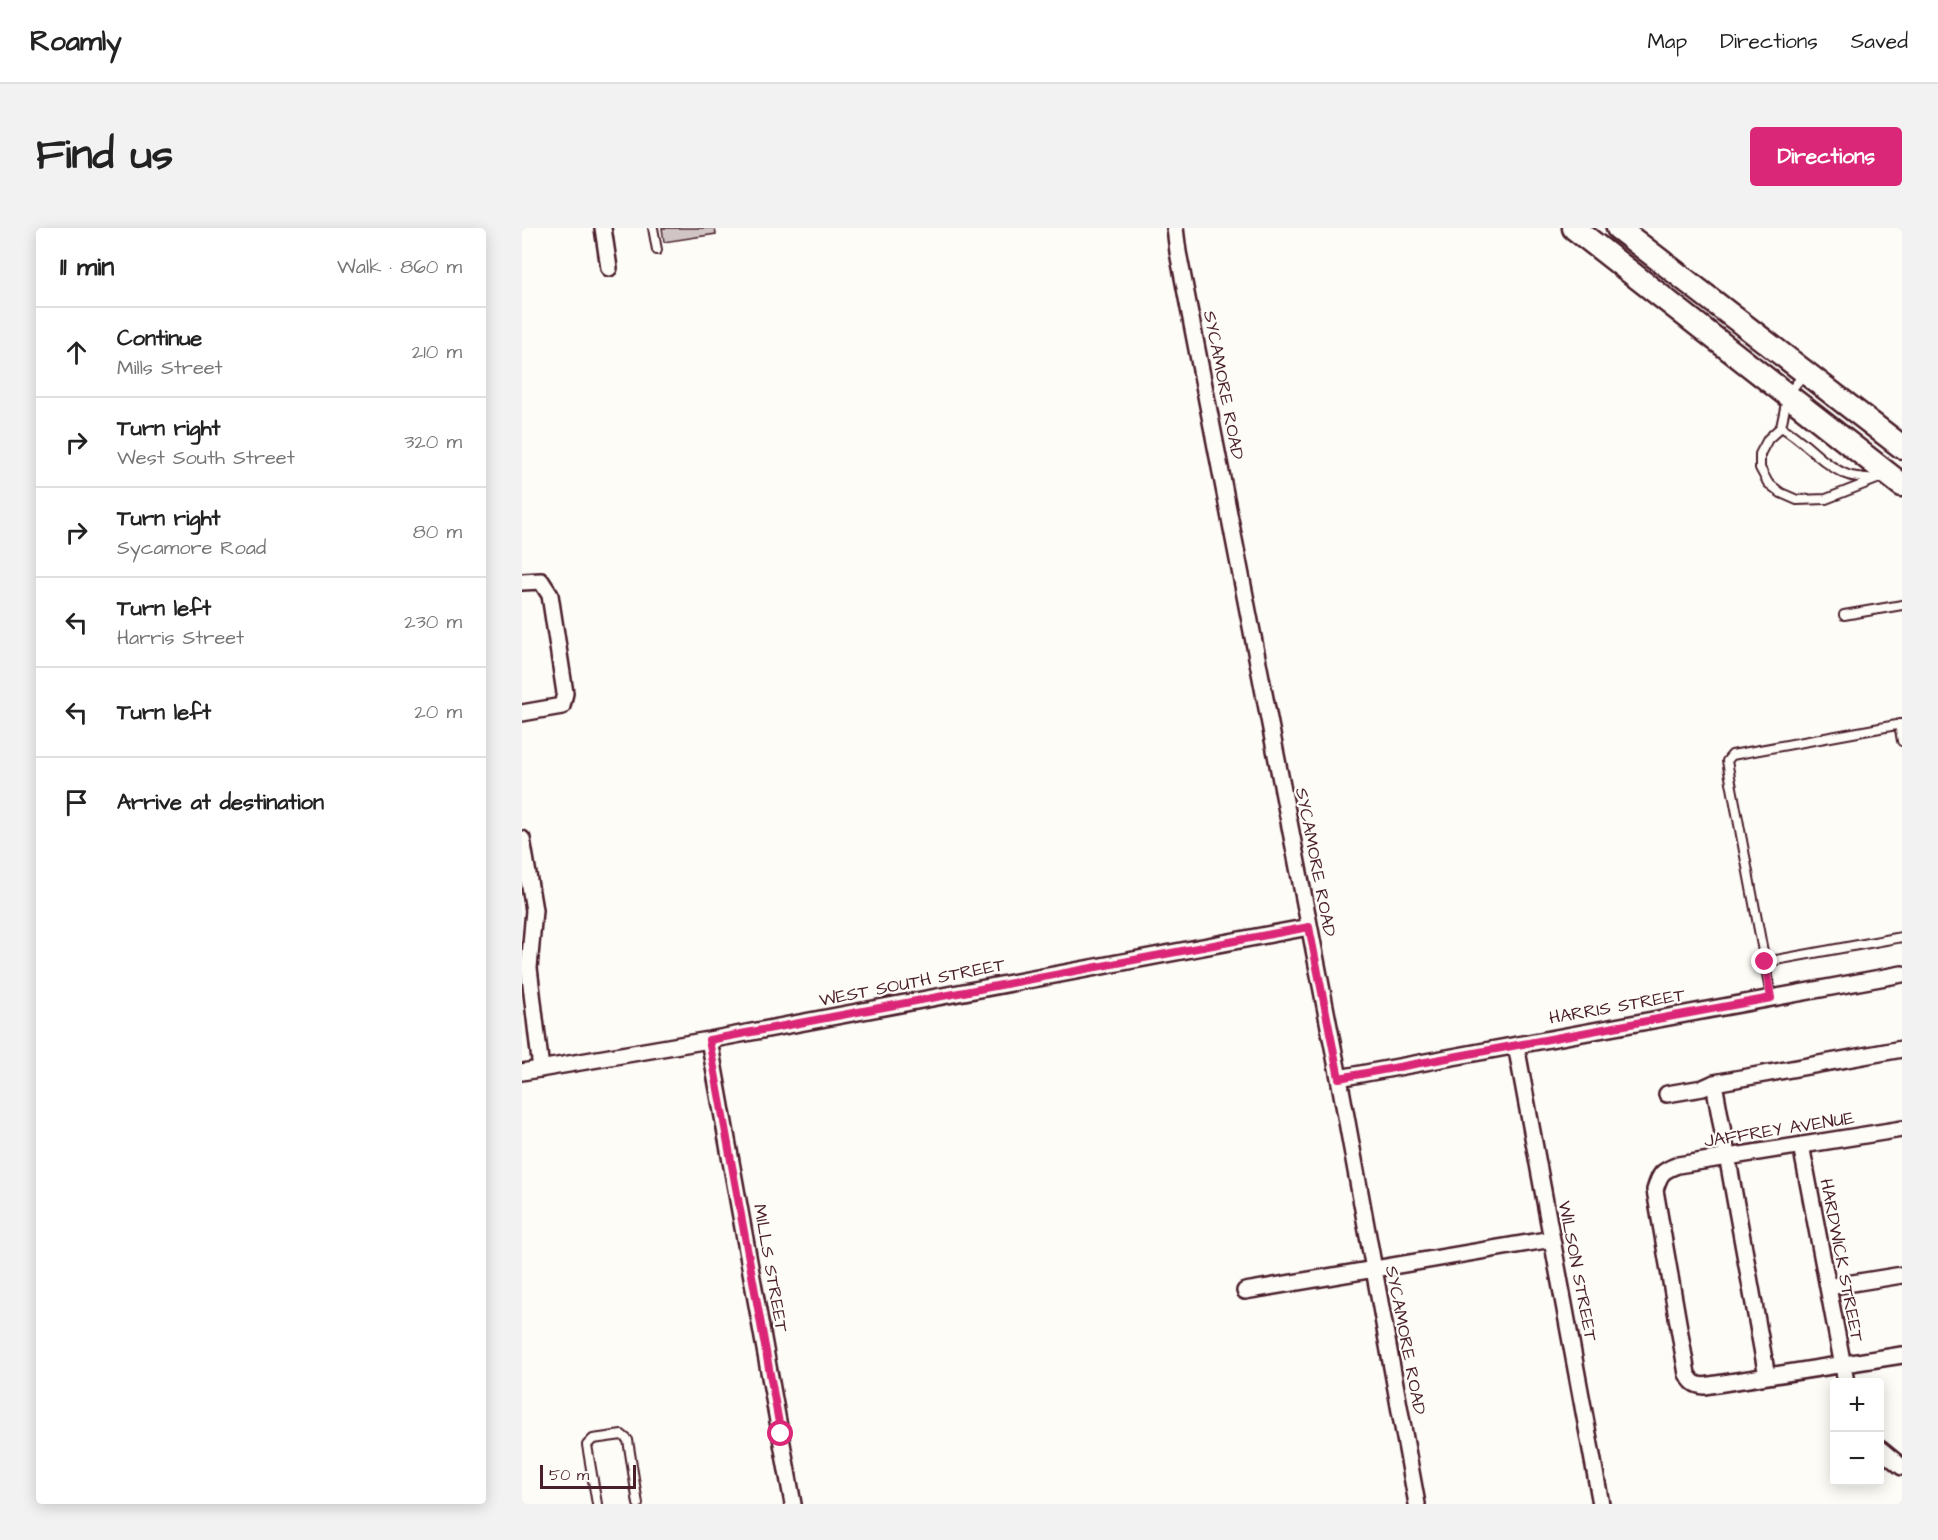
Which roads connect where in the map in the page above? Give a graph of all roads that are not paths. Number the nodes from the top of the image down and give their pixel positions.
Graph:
1 (603, 228) edge
2 (653, 228) edge
3 (1175, 228) edge
4 (1574, 228) edge
5 (1618, 228) edge
6 (657, 250) dead end
7 (609, 268) dead end
8 (1805, 373) junction
9 (1788, 394) junction
10 (1781, 427) junction
11 (1902, 447) edge
12 (1888, 479) edge
13 (522, 582) edge
14 (1902, 605) edge
15 (1844, 615) dead end
16 (522, 713) edge
17 (1901, 724) edge
18 (1902, 741) edge
19 (522, 839) edge
20 (1309, 927) junction
21 (1902, 937) edge
22 (1765, 962) junction
23 (1902, 974) edge
24 (1771, 998) junction
25 (709, 1040) junction
26 (1516, 1045) junction
27 (1902, 1049) edge
28 (541, 1069) junction
29 (522, 1072) edge
30 (1339, 1078) junction
31 (1714, 1083) junction
32 (1667, 1094) dead end
33 (1902, 1129) edge
34 (1801, 1145) junction
35 (1727, 1158) junction
36 (1552, 1239) junction
37 (1373, 1271) junction
38 (1902, 1275) edge
39 (1828, 1287) junction
40 (1245, 1291) dead end
41 (1902, 1355) edge
42 (1842, 1365) junction
43 (1767, 1376) junction
44 (1845, 1378) edge
45 (1884, 1452) edge
46 (1902, 1467) edge
47 (597, 1504) edge
48 (638, 1504) edge
49 (793, 1504) edge
50 (1417, 1504) edge
51 (1601, 1504) edge

1 - 7 street
2 - 6 lane
3 - 20 street, SYCAMORE ROAD
4 - 9 main road
5 - 8 main road
8 - 9 lane
8 - 11 main road
9 - 10 lane
9 - 12 main road
10 - 12 lane
10 - 12 lane
13 - 16 street
14 - 15 lane
17 - 18 lane
17 - 22 lane
19 - 28 street
20 - 25 street, WEST SOUTH STREET
20 - 30 street, SYCAMORE ROAD
21 - 22 lane
22 - 24 lane
23 - 24 street, HARRIS STREET
24 - 26 street, HARRIS STREET
25 - 28 street, WEST SOUTH STREET
25 - 49 street, MILLS STREET
26 - 30 street, HARRIS STREET
26 - 36 street, WILSON STREET
27 - 31 street
28 - 29 street, WEST SOUTH STREET
30 - 37 street, SYCAMORE ROAD
31 - 32 street
31 - 35 street
33 - 34 street, JAFFREY AVENUE
34 - 35 street, JAFFREY AVENUE
34 - 39 street, HARDWICK STREET
35 - 43 street
35 - 43 street, JAFFREY AVENUE
36 - 37 street
36 - 51 street, WILSON STREET
37 - 40 street
37 - 50 street, SYCAMORE ROAD
38 - 39 street
39 - 42 street, HARDWICK STREET
41 - 42 street
42 - 43 street
42 - 44 street, HARDWICK STREET
45 - 46 street
47 - 48 lane

